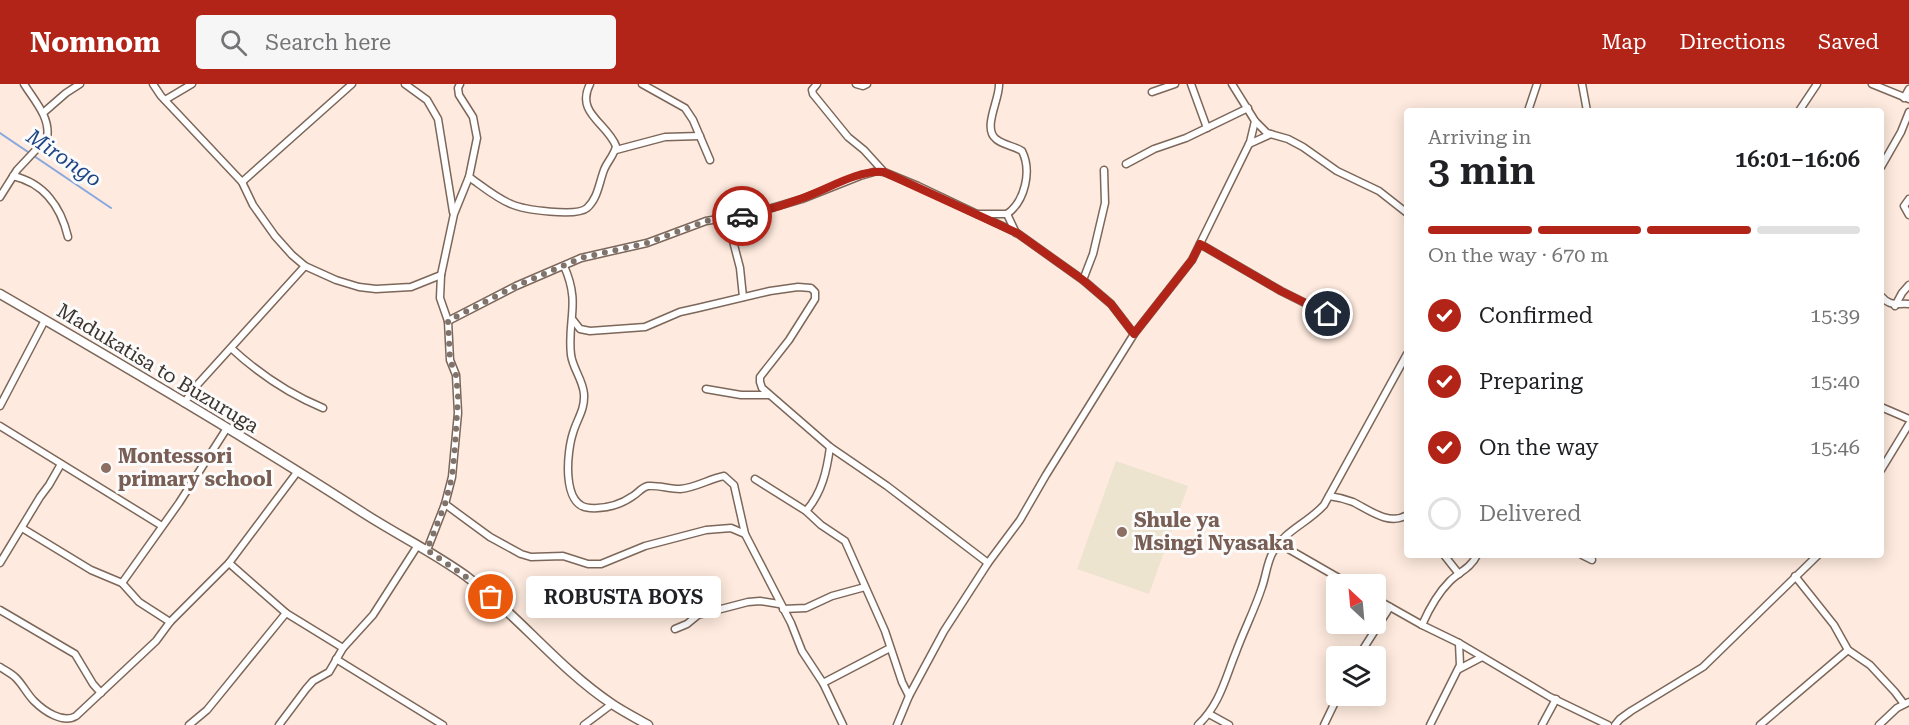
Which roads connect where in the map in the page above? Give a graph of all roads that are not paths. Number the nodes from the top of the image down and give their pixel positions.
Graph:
1 (24, 84) edge
2 (80, 84) edge
3 (153, 84) edge
4 (192, 84) edge
5 (352, 84) edge
6 (405, 84) edge
7 (460, 84) edge
8 (590, 84) edge
9 (642, 84) edge
10 (817, 84) edge
11 (856, 84) edge
12 (867, 84) edge
13 (999, 84) edge
14 (1175, 84) edge
15 (1191, 84) edge
16 (1232, 84) edge
17 (1537, 84) edge
18 (1582, 84) edge
19 (1817, 84) edge
20 (1872, 84) edge
21 (1909, 89) edge
22 (1152, 92) dead end
23 (1906, 99) edge
24 (165, 100) junction
25 (1248, 108) junction
26 (1529, 108) edge
27 (1586, 108) edge
28 (1801, 108) edge
29 (1909, 112) edge
30 (43, 113) junction
31 (1255, 121) junction
32 (1207, 128) junction
33 (1271, 135) junction
34 (700, 136) junction
35 (1249, 145) junction
36 (616, 150) junction
37 (710, 160) dead end
38 (1884, 161) edge
39 (1126, 164) dead end
40 (1104, 170) dead end
41 (884, 172) junction
42 (12, 176) junction
43 (469, 177) junction
44 (242, 182) junction
45 (0, 197) edge
46 (1909, 199) edge
47 (1404, 211) edge
48 (454, 214) junction
49 (976, 214) junction
50 (1007, 214) junction
51 (1909, 215) edge
52 (727, 218) junction
53 (1017, 233) junction
54 (68, 237) dead end
55 (1200, 244) junction
56 (306, 266) junction
57 (564, 266) junction
58 (441, 275) junction
59 (1083, 280) junction
60 (1909, 285) edge
61 (0, 294) edge
62 (743, 297) junction
63 (1884, 299) edge
64 (1909, 304) edge
65 (1895, 306) junction
66 (45, 320) junction
67 (573, 320) junction
68 (1339, 320) dead end
69 (448, 321) junction
70 (1134, 334) junction
71 (231, 348) junction
72 (1404, 359) edge
73 (706, 389) dead end
74 (769, 394) junction
75 (184, 403) junction
76 (0, 406) edge
77 (323, 408) dead end
78 (1884, 409) edge
79 (1909, 422) edge
80 (0, 426) edge
81 (227, 428) junction
82 (830, 447) junction
83 (60, 464) junction
84 (1884, 465) edge
85 (298, 471) junction
86 (755, 480) dead end
87 (1329, 496) junction
88 (445, 504) junction
89 (806, 511) junction
90 (1404, 519) edge
91 (162, 526) junction
92 (22, 528) junction
93 (745, 534) junction
94 (1278, 543) junction
95 (418, 545) junction
96 (427, 550) junction
97 (1446, 558) edge
98 (1475, 558) edge
99 (1588, 558) edge
100 (1815, 558) edge
101 (1592, 560) dead end
102 (229, 562) junction
103 (0, 563) edge
104 (988, 563) junction
105 (1332, 574) edge
106 (1459, 574) junction
107 (1795, 576) junction
108 (122, 583) junction
109 (866, 587) junction
110 (1386, 605) edge
111 (781, 606) junction
112 (1390, 607) junction
113 (0, 610) edge
114 (286, 613) junction
115 (170, 622) junction
116 (1422, 625) junction
117 (675, 629) dead end
118 (1459, 643) junction
119 (1365, 646) edge
120 (343, 648) junction
121 (891, 648) junction
122 (1848, 650) junction
123 (1482, 657) junction
124 (336, 659) junction
125 (0, 667) edge
126 (1459, 669) junction
127 (823, 683) junction
128 (101, 693) junction
129 (909, 696) junction
130 (1556, 699) junction
131 (1907, 703) edge
132 (612, 704) junction
133 (1333, 706) edge
134 (1209, 714) junction
135 (189, 725) edge
136 (279, 725) edge
137 (443, 725) edge
138 (584, 725) edge
139 (648, 725) edge
140 (843, 725) edge
141 (897, 725) edge
142 (1198, 725) edge
143 (1229, 725) edge
144 (1324, 725) edge
145 (1430, 725) edge
146 (1542, 725) edge
147 (1608, 725) edge
148 (1615, 725) edge
149 (1760, 725) edge
150 (1879, 725) edge

1 - 30 street
2 - 30 street
3 - 24 street
4 - 24 street
5 - 44 street
6 - 48 street
7 - 43 street
8 - 36 street
9 - 34 street
10 - 41 street
11 - 12 street
13 - 50 street
14 - 22 street
15 - 32 street
16 - 25 street
17 - 26 street
18 - 27 street
19 - 28 street
20 - 23 street
21 - 23 street
24 - 44 street
25 - 31 street
25 - 32 street
29 - 38 street
30 - 42 street
31 - 33 street
31 - 35 street
32 - 39 street
33 - 35 street
33 - 47 street
34 - 36 street
34 - 37 street
35 - 55 street
36 - 43 street
40 - 59 street
41 - 49 street
41 - 52 street
42 - 45 street
42 - 54 street
43 - 48 street
44 - 56 street
46 - 51 street
48 - 58 street
49 - 50 street
49 - 53 street
50 - 53 street
52 - 57 street
52 - 62 street
53 - 59 street
55 - 68 street
55 - 70 street
56 - 58 street
56 - 71 street
57 - 67 street
57 - 69 street
58 - 69 street
59 - 70 street
60 - 65 street
61 - 66 main road, Madukatisa to Buzuruga
62 - 67 street
62 - 74 street
63 - 65 street
64 - 65 street
66 - 75 main road, Madukatisa to Buzuruga
66 - 76 street
67 - 93 street
69 - 88 street
70 - 104 street
71 - 75 street
71 - 77 street
72 - 87 street
73 - 74 street
74 - 82 street
75 - 81 main road, Madukatisa to Buzuruga
78 - 79 street
79 - 84 street
80 - 83 street
81 - 85 main road, Madukatisa to Buzuruga
81 - 91 street
82 - 89 street
82 - 104 street
83 - 91 street
83 - 92 street
85 - 95 main road, Madukatisa to Buzuruga
85 - 102 street
86 - 89 street
87 - 90 street
87 - 94 street
88 - 93 street
88 - 96 street
89 - 109 street
91 - 108 street
92 - 103 street
92 - 108 street
93 - 111 street
94 - 105 street
94 - 134 street
95 - 96 main road, Madukatisa to Buzuruga
95 - 120 street
96 - 132 main road, Madukatisa to Buzuruga
97 - 106 street
98 - 106 street
99 - 101 street
100 - 107 street
102 - 114 street
102 - 115 street
104 - 129 street
106 - 116 street
107 - 122 street
107 - 148 street
108 - 115 street
109 - 111 street
109 - 121 street
110 - 112 street
111 - 117 street
111 - 127 street
112 - 116 street
112 - 119 street
113 - 128 street
114 - 120 street
114 - 135 street
115 - 128 street
116 - 118 street
118 - 123 street
118 - 126 street
120 - 124 street
121 - 127 street
121 - 129 street
122 - 131 street
122 - 149 street
123 - 126 street
123 - 130 street
124 - 136 street
124 - 137 street
125 - 128 street
126 - 145 street
127 - 140 street
129 - 141 street
130 - 146 street
130 - 147 street
131 - 150 street
132 - 138 street
132 - 139 main road, Madukatisa to Buzuruga
133 - 144 street
134 - 142 street
134 - 143 street

